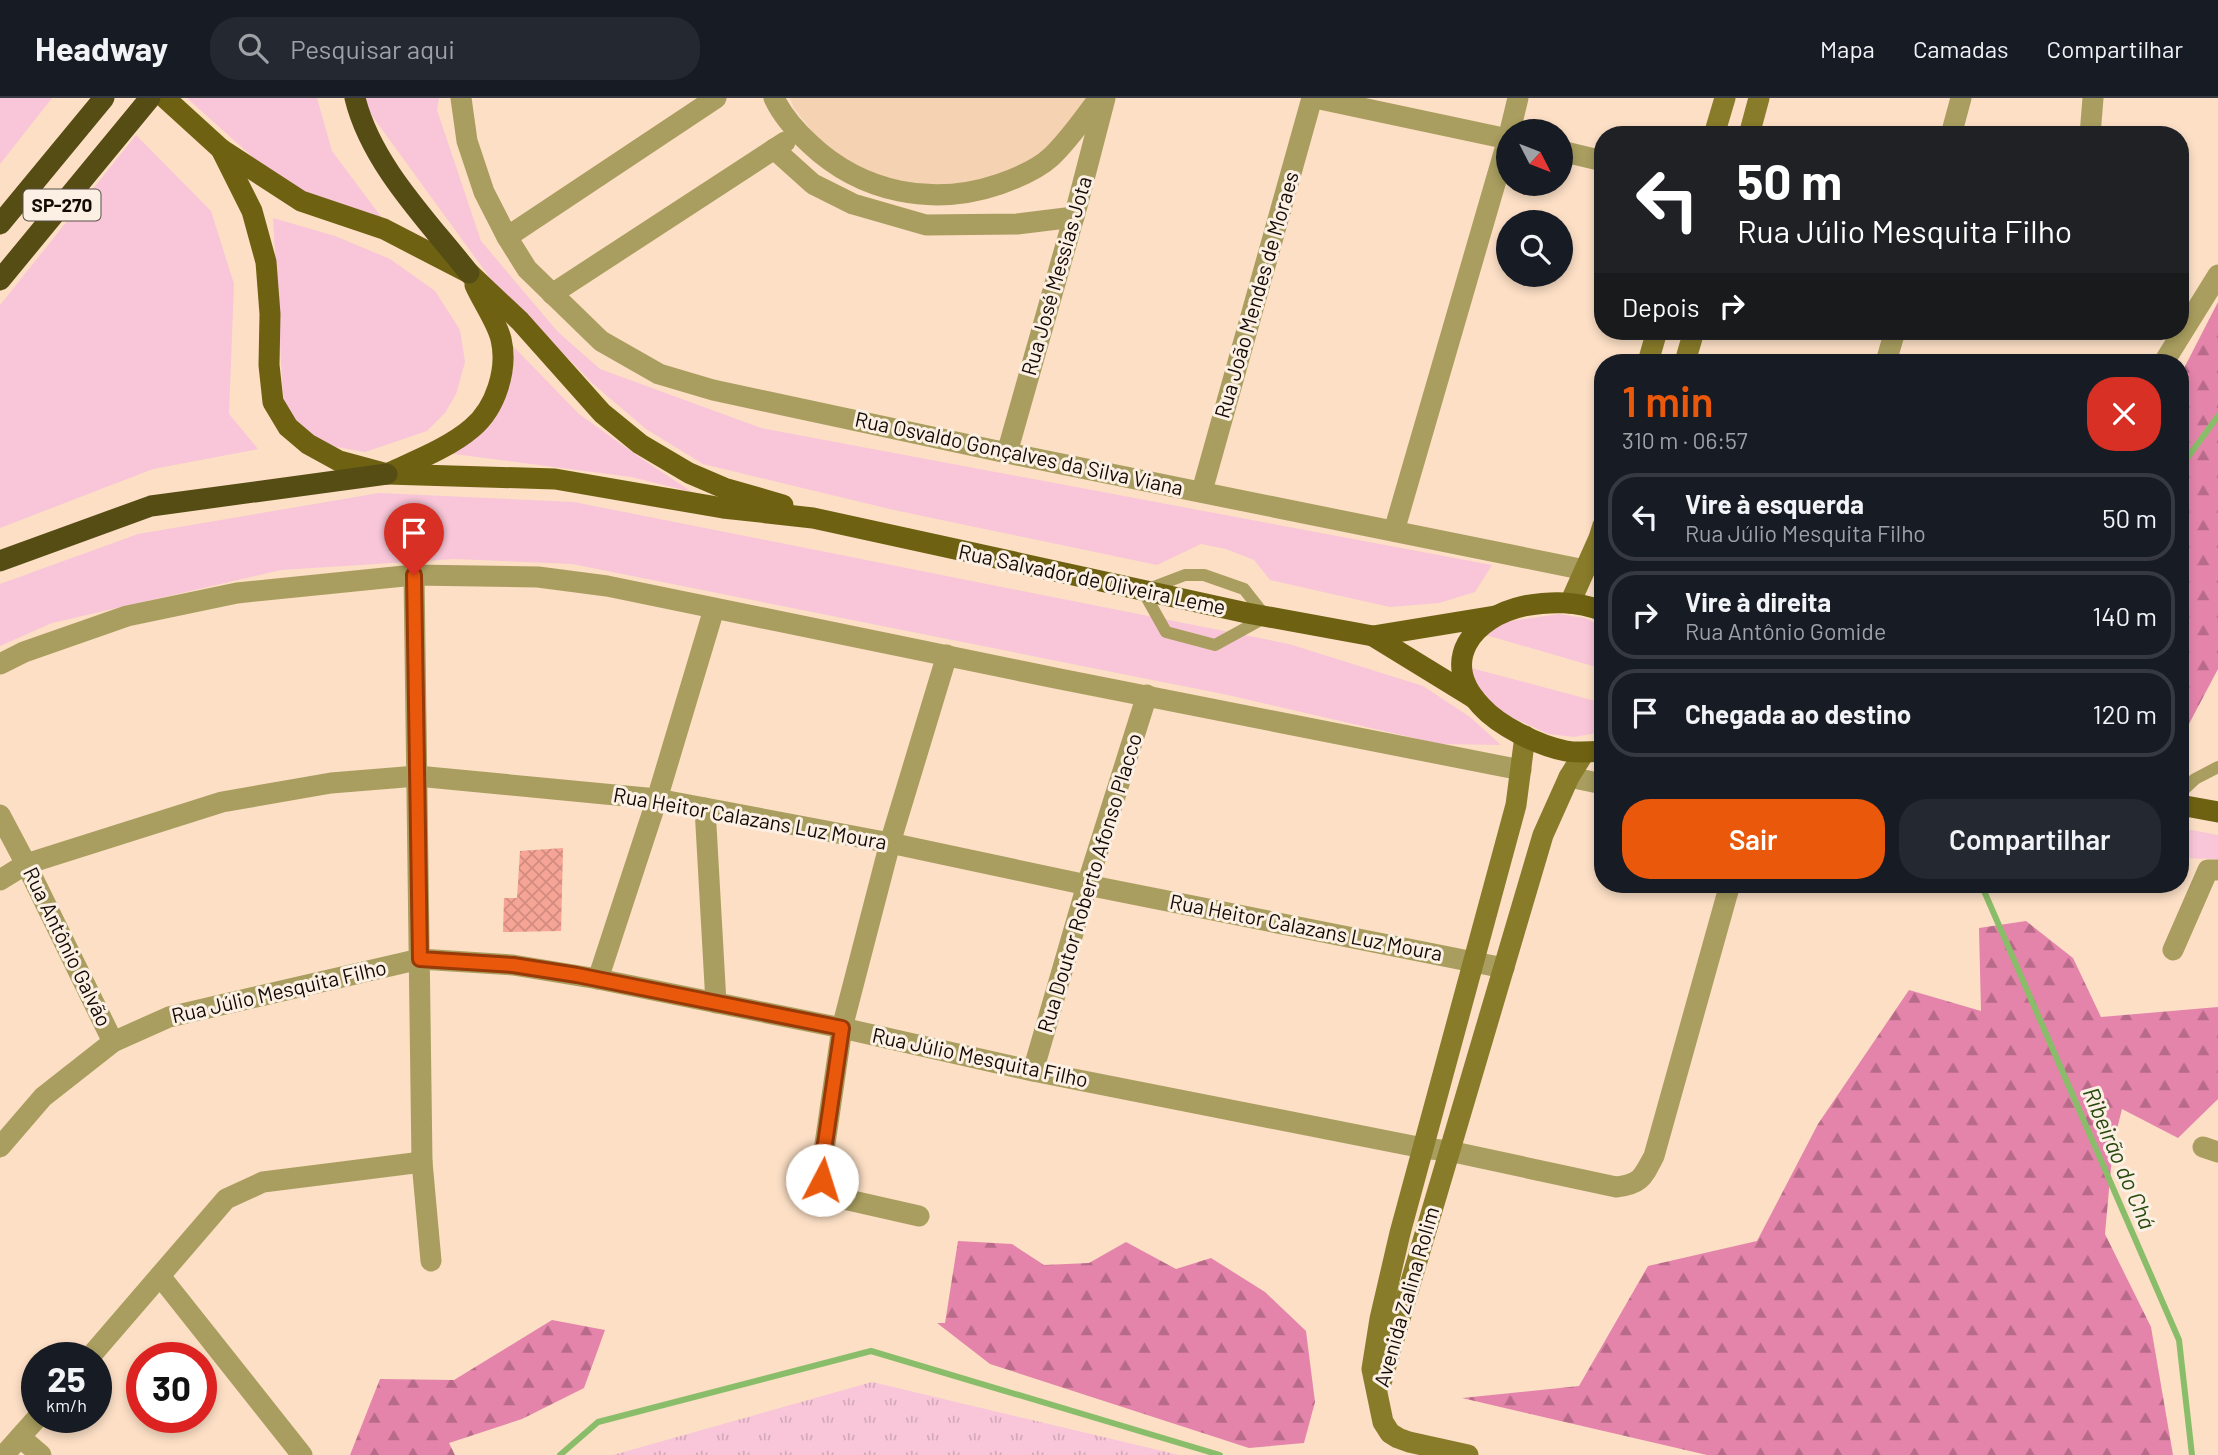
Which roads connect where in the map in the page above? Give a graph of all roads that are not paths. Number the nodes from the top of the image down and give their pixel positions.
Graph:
1 (150, 98) edge
2 (165, 98) edge
3 (355, 98) edge
4 (461, 98) edge
5 (716, 98) edge
6 (774, 98) edge
7 (1098, 98) edge
8 (1105, 98) edge
9 (1314, 98) edge
10 (1518, 98) edge
11 (1725, 98) edge
12 (1759, 98) edge
13 (1961, 98) edge
14 (2093, 98) edge
15 (99, 103) edge
16 (1513, 119) edge
17 (1717, 126) edge
18 (1751, 126) edge
19 (1953, 126) edge
20 (2091, 126) edge
21 (798, 133) junction
22 (1496, 136) edge
23 (221, 149) junction
24 (774, 149) junction
25 (57, 153) junction
26 (1573, 154) edge
27 (1051, 158) junction
28 (1594, 159) edge
29 (1496, 180) edge
30 (0, 209) edge
31 (1075, 211) junction
32 (0, 224) edge
33 (507, 237) junction
34 (469, 273) junction
35 (2218, 275) edge
36 (0, 280) edge
37 (552, 295) junction
38 (2189, 322) edge
39 (1007, 453) junction
40 (387, 474) junction
41 (1202, 491) junction
42 (813, 518) junction
43 (1394, 531) junction
44 (1594, 547) edge
45 (0, 561) edge
46 (1585, 570) junction
47 (414, 575) junction
48 (1143, 592) junction
49 (1570, 603) junction
50 (714, 609) junction
51 (1594, 609) edge
52 (1494, 616) junction
53 (1266, 617) junction
54 (1373, 636) junction
55 (947, 655) junction
56 (0, 664) edge
57 (1147, 695) junction
58 (1474, 698) junction
59 (1525, 736) junction
60 (1593, 752) edge
61 (2218, 767) edge
62 (1521, 770) junction
63 (417, 776) junction
64 (1569, 777) junction
65 (1594, 782) edge
66 (2189, 785) edge
67 (657, 799) junction
68 (705, 807) junction
69 (2189, 807) edge
70 (2218, 812) edge
71 (0, 815) edge
72 (890, 843) junction
73 (26, 864) junction
74 (2218, 870) edge
75 (0, 880) edge
76 (1087, 885) junction
77 (1727, 893) edge
78 (2173, 950) dead end
79 (420, 959) junction
80 (1474, 961) junction
81 (1504, 968) junction
82 (598, 979) junction
83 (716, 1003) junction
84 (842, 1028) junction
85 (113, 1042) junction
86 (1033, 1071) junction
87 (0, 1147) edge
88 (1423, 1148) junction
89 (1450, 1151) junction
90 (422, 1162) junction
91 (919, 1216) dead end
92 (431, 1261) dead end
93 (160, 1276) junction
94 (103, 1342) edge
95 (1377, 1397) junction
96 (24, 1433) edge
97 (20, 1437) junction
98 (4, 1455) edge
99 (41, 1455) edge
100 (302, 1455) edge
101 (1468, 1455) edge

1 - 36 highway, SP-270
2 - 23 main road
3 - 34 highway
4 - 33 street, Rua Osvaldo Gonçalves da Silva Viana
5 - 33 street
6 - 21 street
7 - 27 street
8 - 31 street, Rua José Messias Jota
9 - 22 street
9 - 41 street, Rua João Mendes de Moraes
10 - 16 street
11 - 17 main road
12 - 18 main road
13 - 19 street
14 - 20 street
15 - 25 highway, SP-270
21 - 24 street
21 - 27 street
23 - 34 main road
23 - 40 main road
24 - 31 street
24 - 37 street
25 - 30 highway
25 - 32 highway, SP-270
26 - 28 street
27 - 31 street
29 - 43 street
31 - 39 street, Rua José Messias Jota
33 - 37 street, Rua Osvaldo Gonçalves da Silva Viana
34 - 40 main road
34 - 42 main road
35 - 38 street
37 - 39 street, Rua Osvaldo Gonçalves da Silva Viana
39 - 41 street, Rua Osvaldo Gonçalves da Silva Viana
40 - 42 main road
40 - 45 highway
41 - 43 street, Rua Osvaldo Gonçalves da Silva Viana
42 - 48 main road, Rua Salvador de Oliveira Leme
43 - 46 street, Rua Osvaldo Gonçalves da Silva Viana
44 - 46 main road
46 - 49 main road
47 - 50 street
47 - 56 street
47 - 63 street
48 - 53 main road, Rua Salvador de Oliveira Leme
48 - 53 lane
48 - 53 lane
49 - 51 main road
49 - 52 main road
50 - 55 street
50 - 67 street
52 - 54 main road
52 - 58 main road
53 - 54 main road, Rua Salvador de Oliveira Leme
54 - 58 main road
55 - 57 street
55 - 72 street
57 - 62 street
57 - 76 street, Rua Doutor Roberto Afonso Placco
58 - 59 main road
59 - 60 main road
59 - 62 main road, Avenida Zalina Rolim
60 - 64 main road, Avenida Zalina Rolim
61 - 66 lane
62 - 80 main road, Avenida Zalina Rolim
63 - 67 street, Rua Heitor Calazans Luz Moura
63 - 73 street, Rua Heitor Calazans Luz Moura
63 - 79 street
64 - 65 street
64 - 81 main road, Avenida Zalina Rolim
67 - 68 street, Rua Heitor Calazans Luz Moura
67 - 82 street
68 - 72 street, Rua Heitor Calazans Luz Moura
68 - 83 street
69 - 70 main road
71 - 73 street, Rua Antônio Galvão
72 - 76 street, Rua Heitor Calazans Luz Moura
72 - 84 street
73 - 75 street, Rua Heitor Calazans Luz Moura
73 - 85 street, Rua Antônio Galvão
74 - 78 street
76 - 80 street, Rua Heitor Calazans Luz Moura
76 - 86 street, Rua Doutor Roberto Afonso Placco
77 - 89 street, Rua Júlio Mesquita Filho
79 - 82 street, Rua Júlio Mesquita Filho
79 - 85 street, Rua Júlio Mesquita Filho
79 - 90 street
80 - 81 street, Rua Heitor Calazans Luz Moura
80 - 88 main road, Avenida Zalina Rolim
81 - 89 main road, Avenida Zalina Rolim
82 - 83 street, Rua Júlio Mesquita Filho
83 - 84 street, Rua Júlio Mesquita Filho
84 - 86 street, Rua Júlio Mesquita Filho
84 - 91 street
85 - 87 street, Rua Júlio Mesquita Filho
86 - 88 street, Rua Júlio Mesquita Filho
88 - 89 street, Rua Júlio Mesquita Filho
88 - 95 main road, Avenida Zalina Rolim
89 - 95 main road, Avenida Zalina Rolim
90 - 92 street
90 - 93 street
93 - 94 street
93 - 100 street
95 - 101 main road
96 - 97 street
97 - 98 street
97 - 99 street

